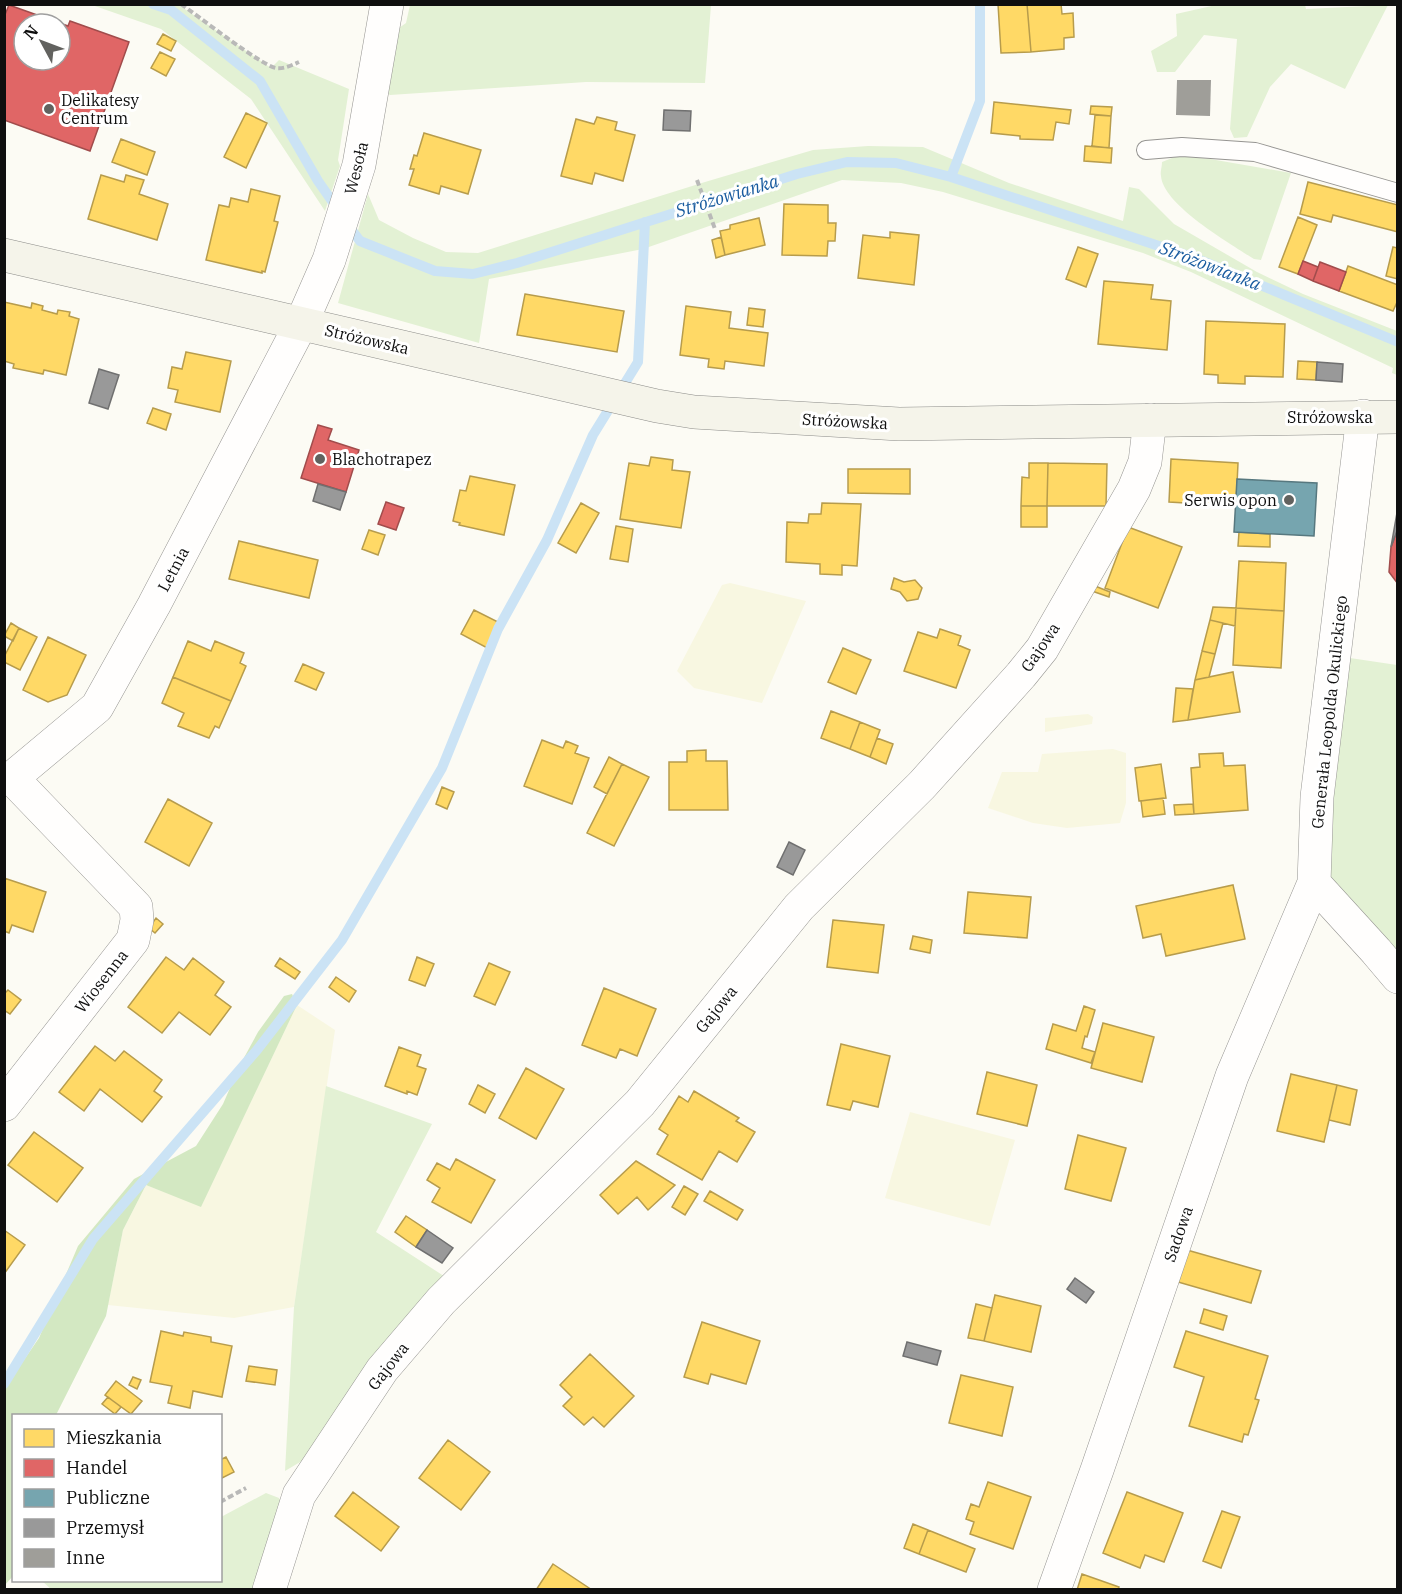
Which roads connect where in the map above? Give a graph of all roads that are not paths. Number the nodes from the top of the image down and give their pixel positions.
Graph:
1 (387, 4) edge
2 (1146, 150) dead end
3 (1398, 193) edge
4 (4, 255) edge
5 (301, 324) junction
6 (1363, 416) junction
7 (1398, 417) edge
8 (1150, 420) junction
9 (8, 778) edge
10 (1314, 884) junction
11 (1398, 977) edge
12 (4, 1106) edge
13 (280, 1584) edge
14 (1054, 1590) edge

1 - 5 street, Wesoła
2 - 3 lane
4 - 5 main road, Stróżowska
5 - 8 main road, Stróżowska
5 - 9 street, Letnia
6 - 7 main road, Stróżowska
6 - 8 main road, Stróżowska
6 - 10 street, Generała Leopolda Okulickiego
8 - 13 street, Gajowa
9 - 12 street, Wiosenna
10 - 11 street
10 - 14 street, Sadowa

